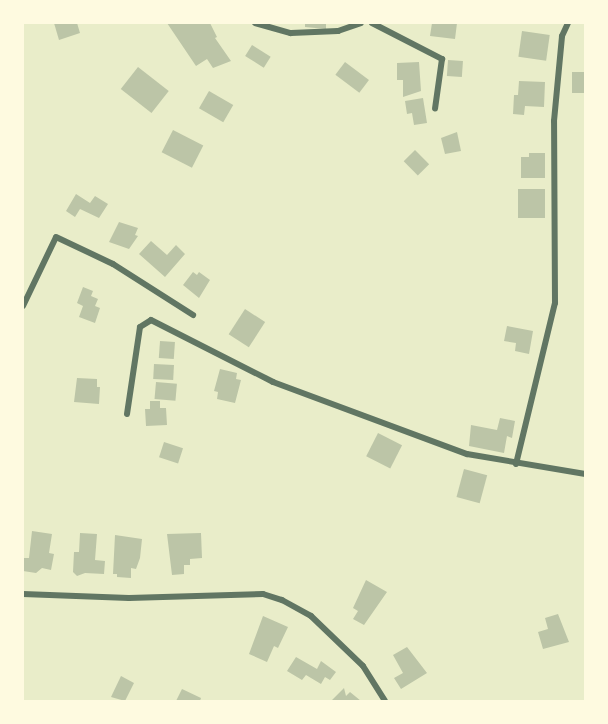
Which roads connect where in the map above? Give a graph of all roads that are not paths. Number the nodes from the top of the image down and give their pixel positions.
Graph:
1 (255, 23) edge
2 (361, 23) edge
3 (372, 23) edge
4 (568, 23) edge
5 (435, 109) dead end
6 (23, 306) edge
7 (193, 315) dead end
8 (127, 414) dead end
9 (516, 464) junction
10 (585, 474) edge
11 (23, 594) edge
12 (385, 701) edge

1 - 2 street
3 - 5 street
4 - 9 street
6 - 7 street
8 - 9 street
9 - 10 street
11 - 12 street

